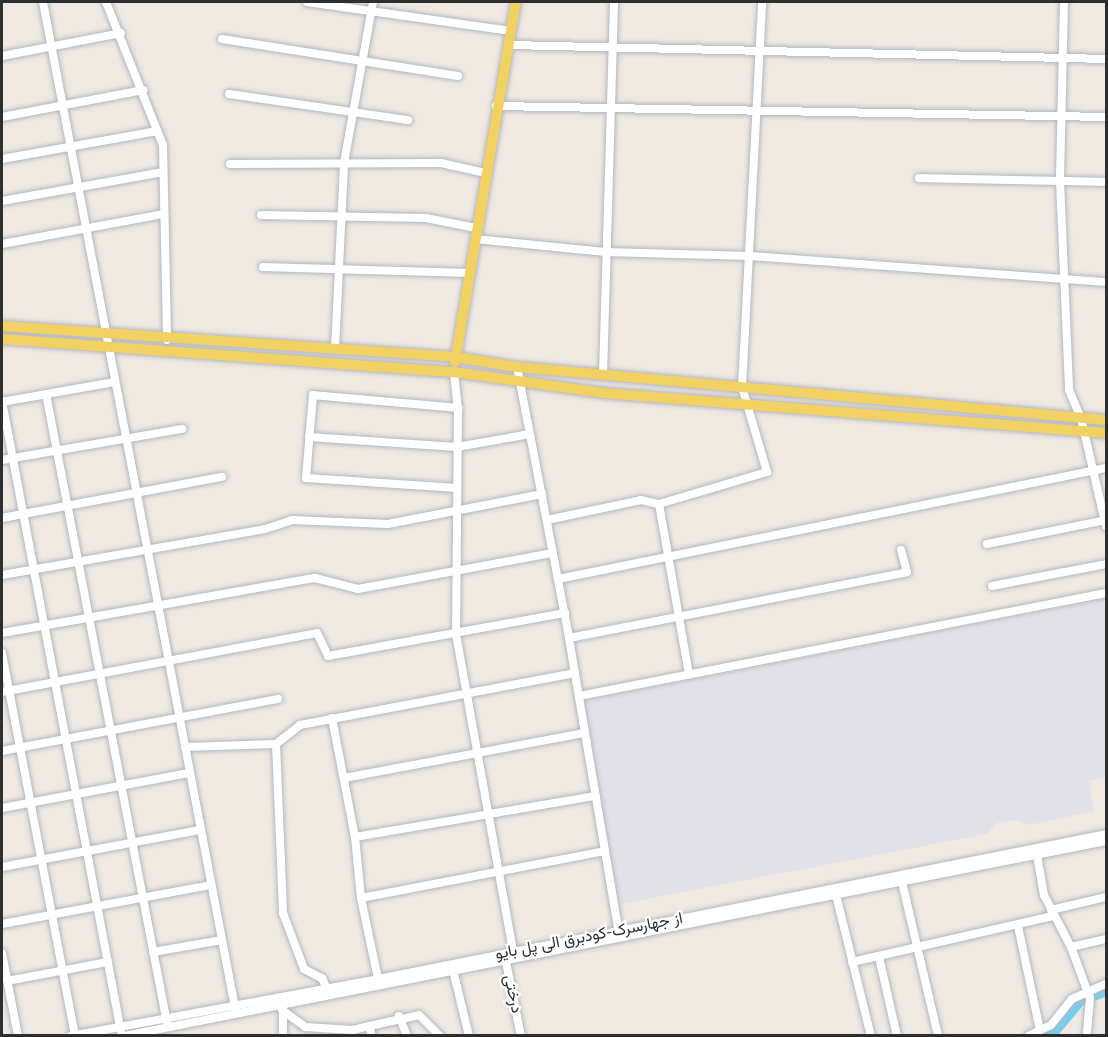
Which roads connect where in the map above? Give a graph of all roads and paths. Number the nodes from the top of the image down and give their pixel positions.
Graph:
1 (43, 2) edge
2 (106, 2) edge
3 (307, 2) edge
4 (516, 2) edge
5 (614, 2) edge
6 (762, 2) edge
7 (1064, 2) edge
8 (372, 6) edge
9 (511, 31) junction
10 (121, 33) junction
11 (222, 39) dead end
12 (509, 45) junction
13 (51, 46) junction
14 (612, 48) junction
15 (760, 52) junction
16 (2, 56) edge
17 (1107, 59) edge
18 (362, 60) junction
19 (1060, 60) junction
20 (458, 76) dead end
21 (143, 90) junction
22 (229, 94) dead end
23 (63, 105) junction
24 (496, 106) junction
25 (610, 108) junction
26 (353, 112) junction
27 (757, 112) junction
28 (1062, 116) junction
29 (2, 117) edge
30 (1107, 117) edge
31 (408, 120) dead end
32 (158, 131) junction
33 (71, 147) junction
34 (2, 159) edge
35 (344, 163) junction
36 (230, 164) dead end
37 (163, 172) junction
38 (485, 172) junction
39 (919, 178) dead end
40 (1060, 181) junction
41 (1107, 182) edge
42 (77, 188) junction
43 (2, 201) edge
44 (164, 214) junction
45 (261, 215) dead end
46 (342, 216) junction
47 (84, 229) junction
48 (476, 233) junction
49 (2, 244) edge
50 (605, 252) junction
51 (751, 256) junction
52 (263, 267) dead end
53 (339, 268) junction
54 (469, 273) junction
55 (1064, 279) junction
56 (1107, 282) edge
57 (2, 326) edge
58 (105, 335) junction
59 (2, 339) edge
60 (166, 340) junction
61 (108, 349) junction
62 (335, 349) junction
63 (455, 357) junction
64 (517, 367) junction
65 (454, 372) junction
66 (603, 375) junction
67 (520, 381) junction
68 (114, 382) junction
69 (742, 387) junction
70 (46, 394) junction
71 (2, 401) edge
72 (750, 405) junction
73 (458, 408) junction
74 (1081, 418) junction
75 (1107, 420) edge
76 (182, 429) dead end
77 (1084, 432) junction
78 (530, 434) junction
79 (1107, 434) edge
80 (309, 437) junction
81 (125, 439) junction
82 (457, 447) junction
83 (57, 451) junction
84 (12, 459) junction
85 (2, 460) edge
86 (1107, 468) edge
87 (1093, 470) junction
88 (222, 477) dead end
89 (457, 488) junction
90 (136, 493) junction
91 (542, 494) junction
92 (659, 504) junction
93 (68, 505) junction
94 (457, 510) junction
95 (22, 513) junction
96 (2, 518) edge
97 (547, 520) junction
98 (1106, 522) edge
99 (987, 544) dead end
100 (147, 549) junction
101 (901, 550) dead end
102 (553, 553) junction
103 (668, 557) junction
104 (78, 562) junction
105 (1107, 564) edge
106 (32, 570) junction
107 (455, 573) junction
108 (2, 575) edge
109 (558, 579) junction
110 (992, 586) dead end
111 (1107, 593) edge
112 (157, 604) junction
113 (565, 613) junction
114 (679, 616) junction
115 (89, 617) junction
116 (43, 626) junction
117 (2, 633) edge
118 (456, 634) junction
119 (569, 638) junction
120 (2, 653) edge
121 (168, 662) junction
122 (575, 673) junction
123 (100, 674) junction
124 (690, 674) junction
125 (54, 683) junction
126 (5, 691) edge
127 (466, 692) junction
128 (579, 696) junction
129 (279, 699) dead end
130 (178, 716) junction
131 (333, 718) junction
132 (110, 729) junction
133 (585, 733) junction
134 (64, 737) junction
135 (276, 744) junction
136 (184, 747) junction
137 (20, 748) junction
138 (2, 752) edge
139 (477, 754) junction
140 (189, 773) junction
141 (344, 778) junction
142 (121, 786) junction
143 (75, 794) junction
144 (596, 795) junction
145 (30, 803) junction
146 (2, 808) edge
147 (488, 814) junction
148 (200, 830) junction
149 (1107, 834) edge
150 (355, 837) junction
151 (1107, 841) edge
152 (132, 842) junction
153 (86, 851) junction
154 (605, 851) junction
155 (1037, 855) junction
156 (42, 860) junction
157 (2, 867) edge
158 (498, 872) junction
159 (902, 882) junction
160 (211, 885) junction
161 (836, 894) junction
162 (1107, 897) edge
163 (143, 898) junction
164 (361, 898) junction
165 (97, 906) junction
166 (1052, 913) junction
167 (53, 915) junction
168 (2, 924) edge
169 (1018, 926) junction
170 (619, 934) junction
171 (1107, 939) edge
172 (222, 940) junction
173 (1071, 947) junction
174 (916, 950) junction
175 (153, 952) junction
176 (2, 953) edge
177 (510, 955) junction
178 (879, 957) junction
179 (108, 962) junction
180 (852, 962) junction
181 (453, 970) junction
182 (63, 971) junction
183 (378, 979) junction
184 (7, 981) junction
185 (1107, 984) edge
186 (327, 989) junction
187 (1089, 994) junction
188 (283, 1007) junction
189 (236, 1010) junction
190 (399, 1016) junction
191 (369, 1026) junction
192 (166, 1027) edge
193 (157, 1028) edge
194 (1040, 1030) junction
195 (320, 1032) edge
196 (122, 1033) edge
197 (18, 1035) edge
198 (74, 1035) edge
199 (283, 1035) edge
200 (372, 1035) edge
201 (407, 1035) edge
202 (440, 1035) edge
203 (469, 1035) edge
204 (521, 1035) edge
205 (871, 1035) edge
206 (897, 1035) edge
207 (938, 1035) edge
208 (1028, 1035) edge
209 (1087, 1035) edge

1 - 13 street
2 - 10 street
3 - 8 street
4 - 9 main road
5 - 14 street
6 - 15 street
7 - 19 street
8 - 9 street
8 - 18 street
9 - 12 main road
10 - 13 street
10 - 21 street
11 - 18 street
12 - 14 street
12 - 24 main road
13 - 16 street
13 - 23 street
14 - 15 street
14 - 25 street
15 - 19 street
15 - 27 street
17 - 19 street
18 - 20 street
18 - 26 street
19 - 28 street
21 - 23 street
21 - 32 street
22 - 26 street
23 - 29 street
23 - 33 street
24 - 25 street
24 - 38 main road
25 - 27 street
25 - 50 street
26 - 31 street
26 - 35 street
27 - 28 street
27 - 51 street
28 - 30 street
28 - 40 street
32 - 33 street
32 - 37 street
33 - 34 street
33 - 42 street
35 - 36 street
35 - 38 street
35 - 46 street
37 - 42 street
37 - 44 street
38 - 48 main road
39 - 40 street
40 - 41 street
40 - 55 street
42 - 43 street
42 - 47 street
44 - 47 street
44 - 60 street
45 - 46 street
46 - 48 street
46 - 53 street
47 - 49 street
47 - 58 street
48 - 50 street
48 - 54 main road
50 - 51 street
50 - 66 street
51 - 55 street
51 - 69 street
52 - 53 street
53 - 54 street
53 - 62 street
54 - 63 main road
55 - 56 street
55 - 74 street
57 - 58 main road
58 - 60 main road
58 - 61 street
59 - 61 main road
60 - 62 main road
61 - 65 main road
61 - 68 street
62 - 63 main road
63 - 64 main road
63 - 65 main road
64 - 66 main road
64 - 67 street
65 - 67 main road
65 - 73 street, درختی
66 - 69 main road
67 - 72 main road
67 - 78 street
68 - 70 street
68 - 81 street
69 - 72 street
69 - 74 main road
70 - 71 street
70 - 83 street
71 - 84 street
72 - 77 main road
72 - 92 street
73 - 80 street
73 - 82 street, درختی
74 - 75 main road
74 - 77 street
76 - 81 street
77 - 79 main road
77 - 87 street
78 - 82 street
78 - 91 street
80 - 82 street
80 - 89 street
81 - 83 street
81 - 90 street
82 - 89 street, درختی
83 - 84 street
83 - 93 street
84 - 85 street
84 - 95 street
86 - 87 street
87 - 98 street
87 - 103 street
88 - 90 street
89 - 94 street, درختی
90 - 93 street
90 - 100 street
91 - 94 street
91 - 97 street
92 - 97 street
92 - 103 street
93 - 95 street
93 - 104 street
94 - 100 street
94 - 107 street, درختی
95 - 96 street
95 - 106 street
97 - 102 street
98 - 99 street
100 - 104 street
100 - 112 street
101 - 114 street
102 - 107 street
102 - 109 street
103 - 109 street
103 - 114 street
104 - 106 street
104 - 115 street
105 - 110 street
106 - 108 street
106 - 116 street
107 - 112 street
107 - 118 street, درختی
109 - 113 street
111 - 124 street
112 - 115 street
112 - 121 street
113 - 118 street
113 - 119 street
114 - 119 street
114 - 124 street
115 - 116 street
115 - 123 street
116 - 117 street
116 - 125 street
118 - 121 street
118 - 127 street, درختی
119 - 122 street
120 - 126 street
121 - 123 street
121 - 130 street
122 - 127 street
122 - 128 street
123 - 125 street
123 - 132 street
124 - 128 street
125 - 126 street
125 - 134 street
126 - 137 street
127 - 131 street
127 - 139 street, درختی
128 - 133 street
129 - 130 street
130 - 132 street
130 - 136 street
131 - 135 street
131 - 141 street
132 - 134 street
132 - 142 street
133 - 139 street
133 - 144 street
134 - 137 street
134 - 143 street
135 - 136 street
135 - 186 street
136 - 140 street
137 - 138 street
137 - 145 street
139 - 141 street
139 - 147 street, درختی
140 - 142 street
140 - 148 street
141 - 150 street
142 - 143 street
142 - 152 street
143 - 145 street
143 - 153 street
144 - 147 street
144 - 154 street
145 - 146 street
145 - 156 street
147 - 150 street
147 - 158 street, درختی
148 - 152 street
148 - 160 street
149 - 170 street, از جهارسرک-کودبرق الی پل بایو
150 - 164 street
151 - 155 street, از جهارسرک-کودبرق الی پل بایو
152 - 153 street
152 - 163 street
153 - 156 street
153 - 165 street
154 - 158 street
154 - 170 street
155 - 159 street, از جهارسرک-کودبرق الی پل بایو
155 - 166 street
156 - 157 street
156 - 167 street
158 - 164 street
158 - 177 street, درختی
159 - 161 street, از جهارسرک-کودبرق الی پل بایو
159 - 174 street
160 - 163 street
160 - 172 street
161 - 170 street, از جهارسرک-کودبرق الی پل بایو
161 - 180 street
162 - 166 street
163 - 165 street
163 - 175 street
164 - 183 street
165 - 167 street
165 - 179 street
166 - 169 street
166 - 173 street
167 - 168 street
167 - 182 street
169 - 174 street
169 - 194 street
170 - 177 street, از جهارسرک-کودبرق الی پل بایو
171 - 173 street
172 - 175 street
172 - 189 street
173 - 187 street
174 - 178 street
174 - 207 street
175 - 192 street
176 - 184 street
177 - 181 street, از جهارسرک-کودبرق الی پل بایو
177 - 183 street, از جهارسرک-کودبرق الی پل بایو
177 - 204 street, درختی
178 - 180 street
178 - 206 street
179 - 182 street
179 - 196 street
180 - 205 street
181 - 188 street, از جهارسرک-کودبرق الی پل بایو
181 - 203 street
182 - 184 street
182 - 198 street
183 - 186 street, از جهارسرک-کودبرق الی پل بایو
184 - 197 street
185 - 187 street
186 - 189 street, از جهارسرک-کودبرق الی پل بایو
187 - 194 street
187 - 209 street
188 - 189 street, از جهارسرک-کودبرق الی پل بایو
188 - 195 street
188 - 199 street
189 - 192 street, از جهارسرک-کودبرق الی پل بایو
190 - 191 street
190 - 201 street
190 - 202 street
191 - 195 street
191 - 200 street
192 - 193 street
192 - 193 street, از جهارسرک-کودبرق الی پل بایو
193 - 196 street, از جهارسرک-کودبرق الی پل بایو
194 - 208 street
196 - 198 street, از جهارسرک-کودبرق الی پل بایو

